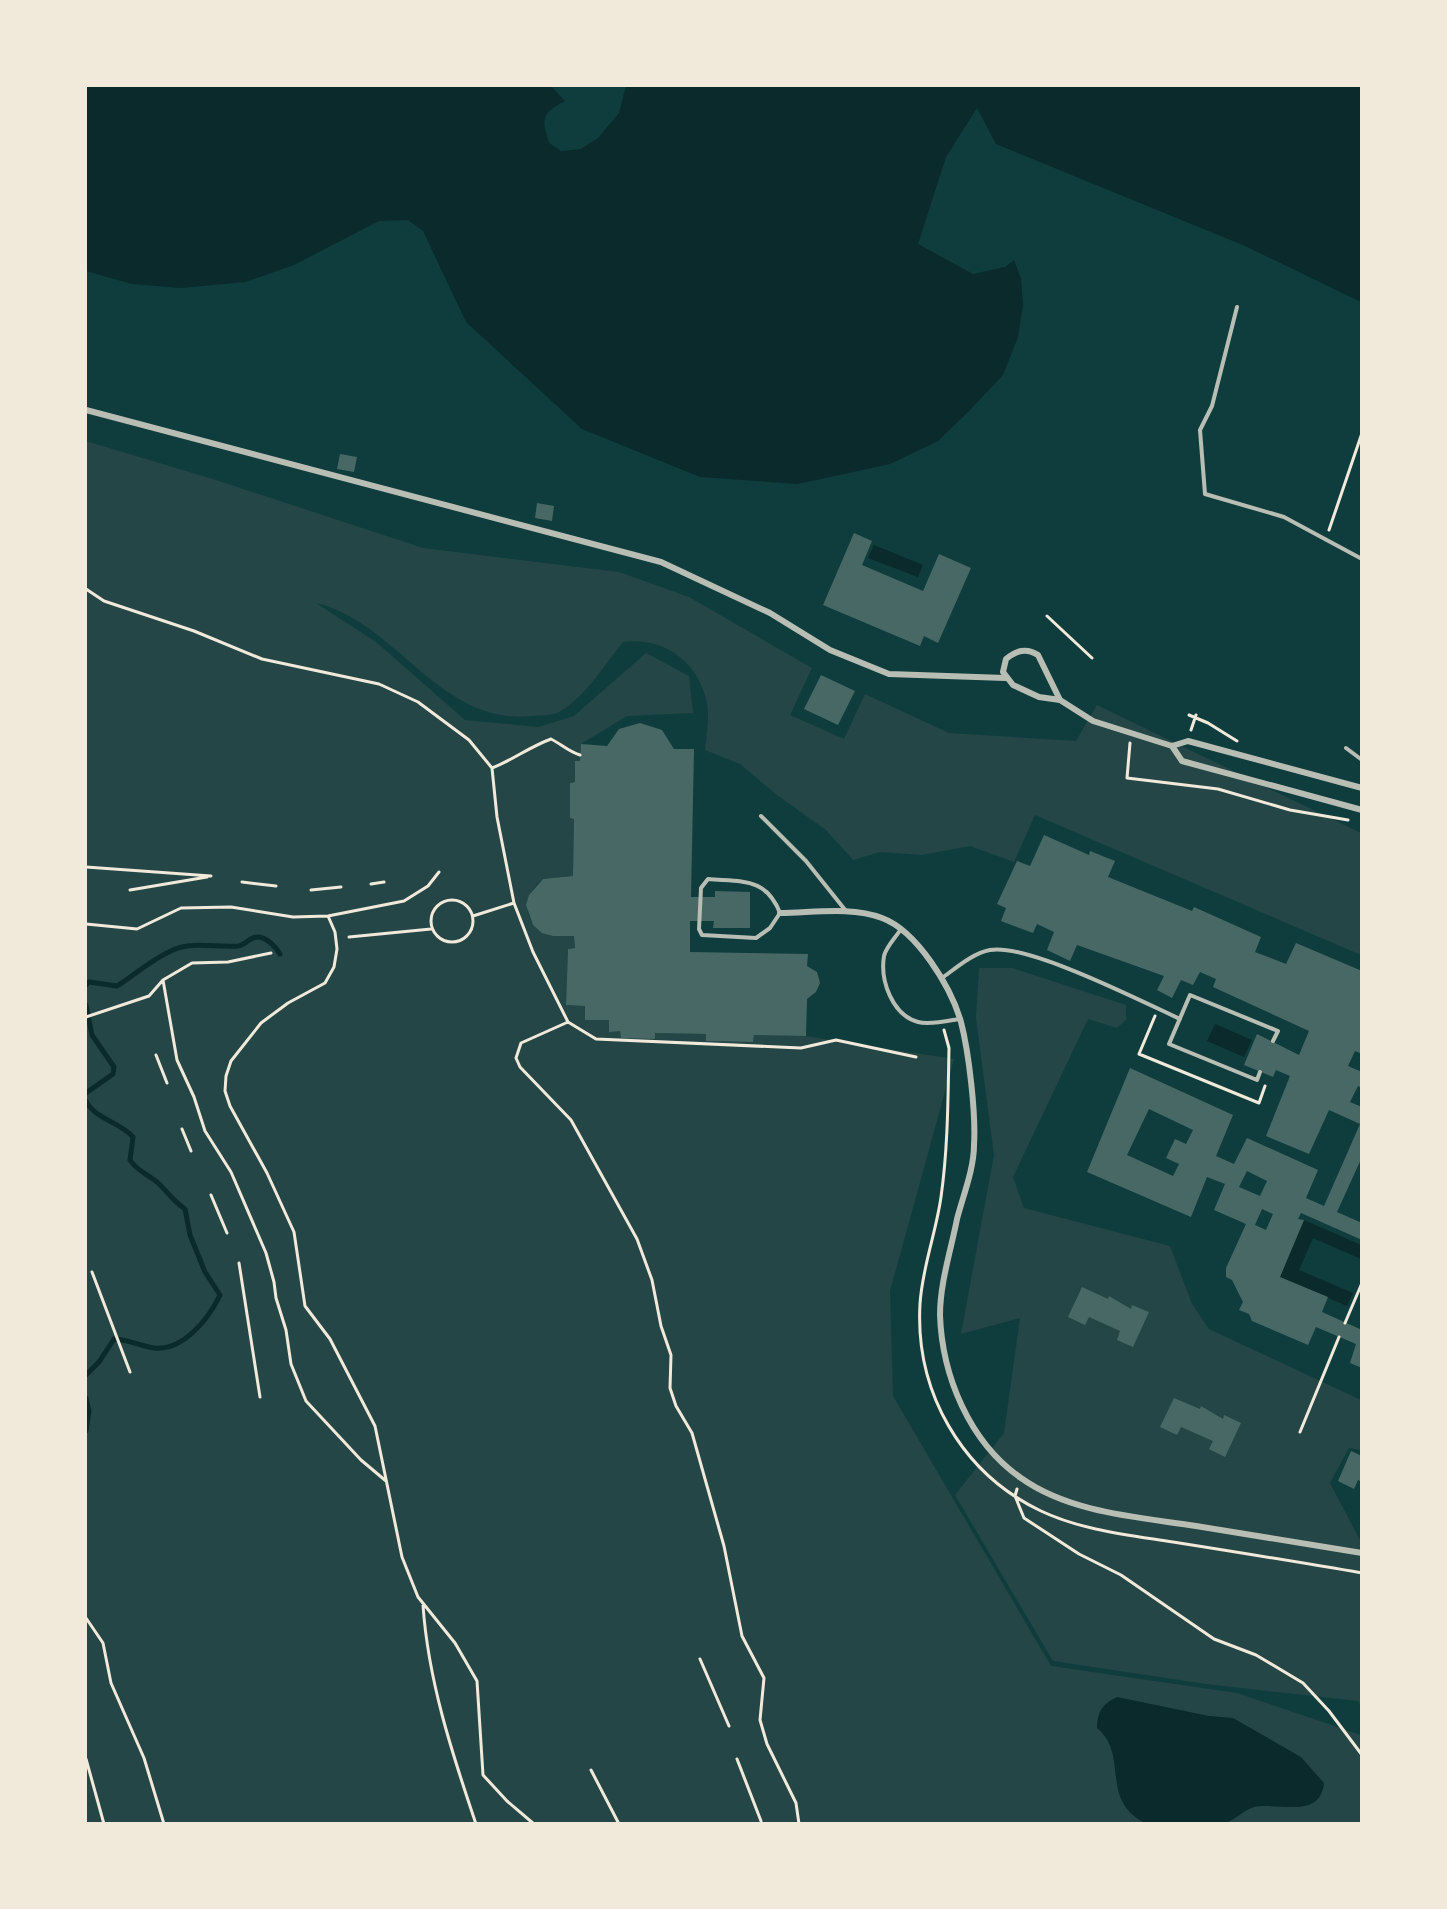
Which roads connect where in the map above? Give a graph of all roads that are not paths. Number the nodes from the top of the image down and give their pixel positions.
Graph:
1 (1237, 307) dead end
2 (86, 410) edge
3 (1362, 559) edge
4 (1005, 678) junction
5 (1060, 700) junction
6 (1172, 746) junction
7 (1346, 748) dead end
8 (1362, 760) edge
9 (1362, 788) edge
10 (1362, 810) edge
11 (761, 816) dead end
12 (846, 912) junction
13 (780, 913) junction
14 (902, 929) junction
15 (941, 979) junction
16 (960, 1019) junction
17 (1180, 1019) junction
18 (1273, 1041) dead end
19 (1260, 1072) dead end
20 (1362, 1552) edge

1 - 3 lane
2 - 4 street
4 - 5 street
4 - 5 street
5 - 6 street
6 - 9 street
6 - 10 street
7 - 8 lane
11 - 12 lane
12 - 13 street
12 - 14 street
13 - 13 lane
14 - 15 street
14 - 16 lane
15 - 16 street
15 - 17 lane
16 - 20 street
17 - 18 lane
17 - 19 lane

